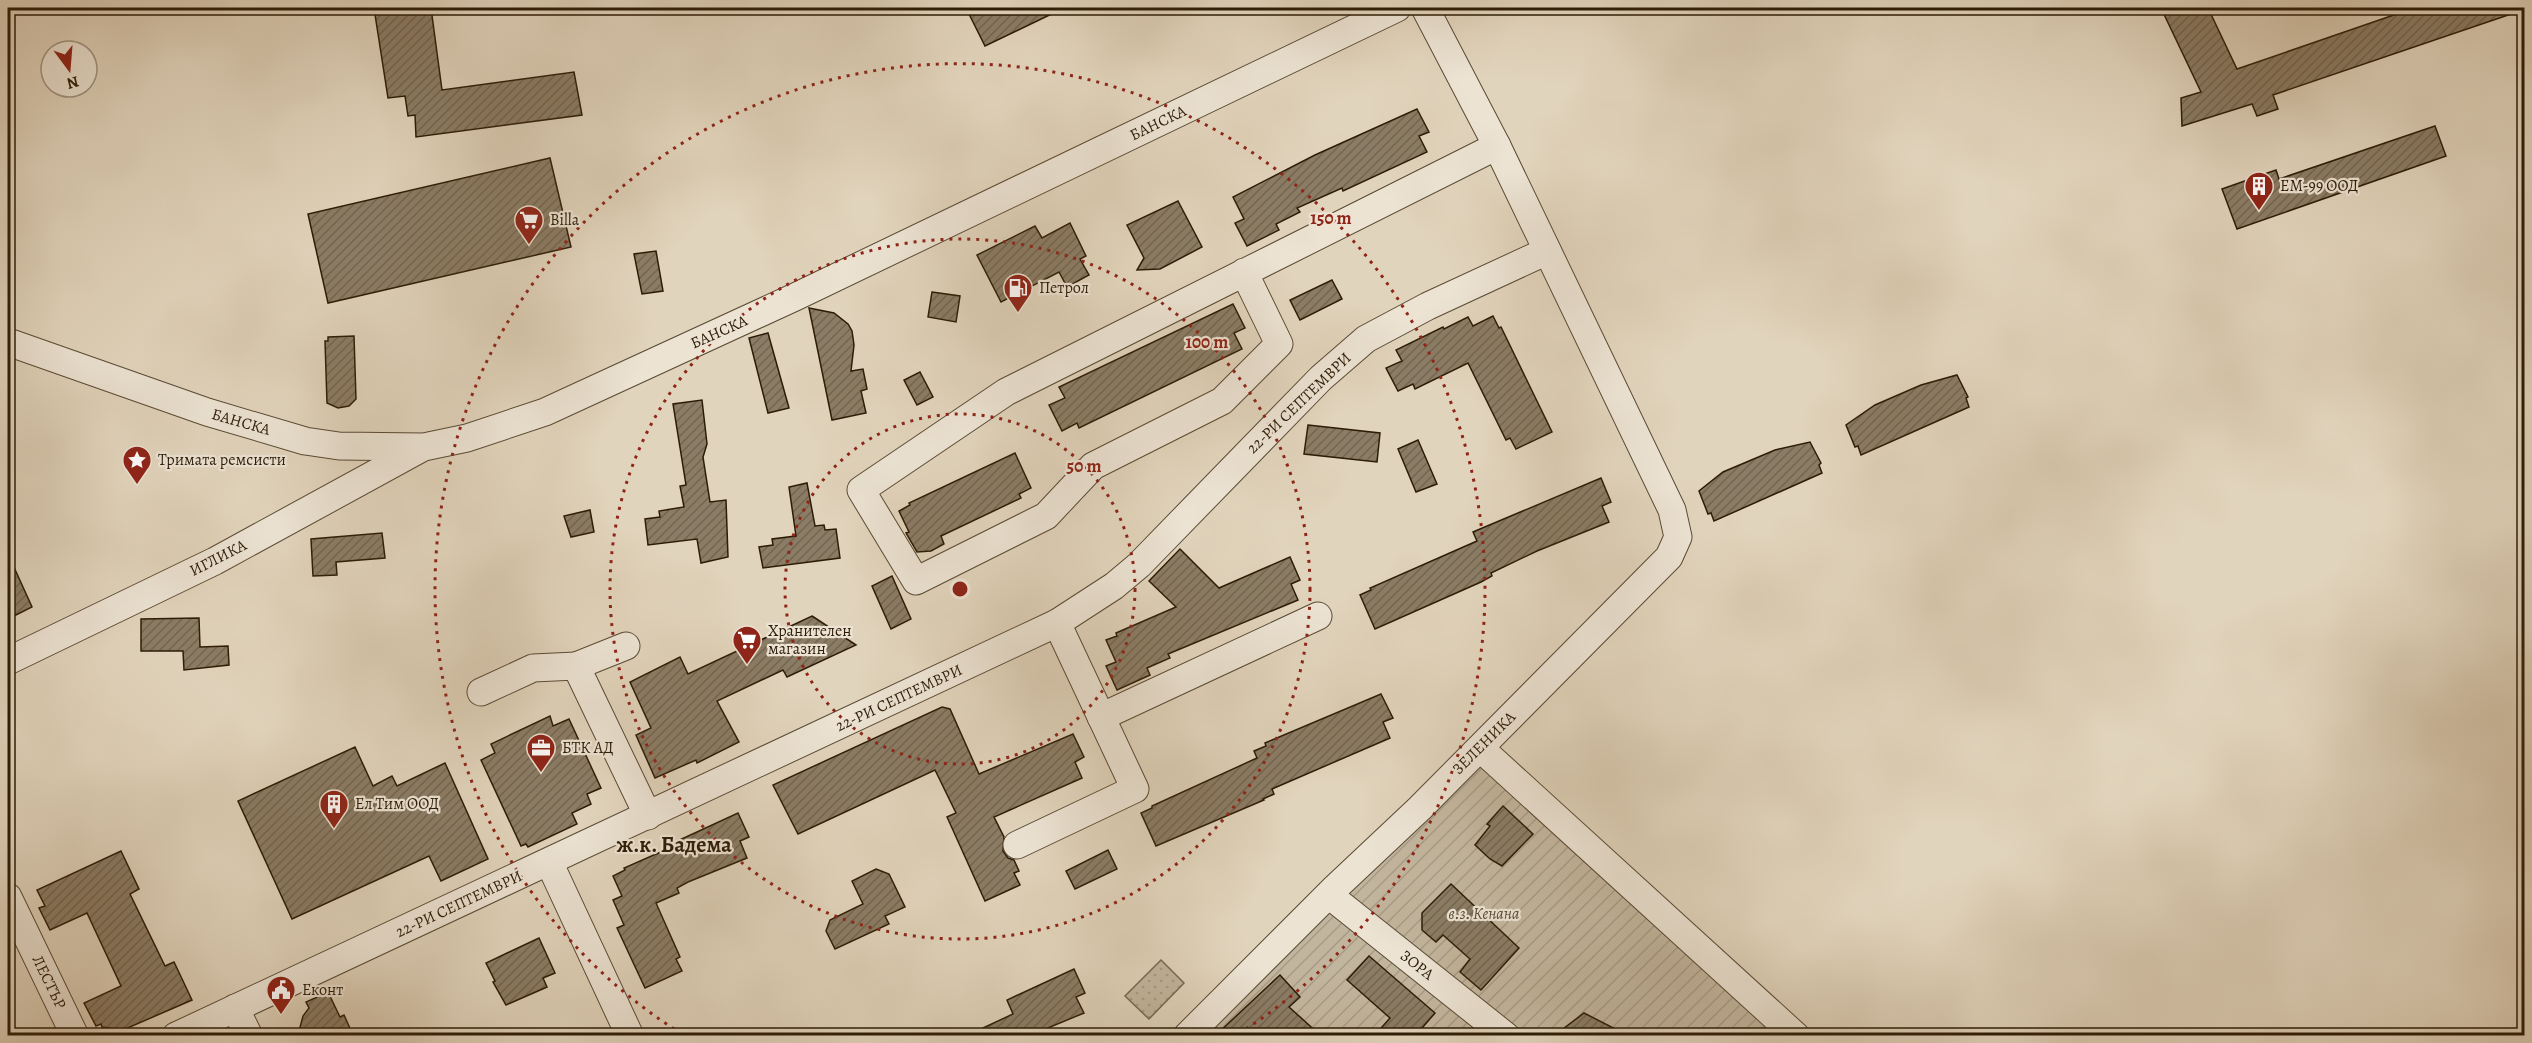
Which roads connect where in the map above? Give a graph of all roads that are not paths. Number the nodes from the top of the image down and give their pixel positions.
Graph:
1 (1397, 8) edge
2 (1425, 8) edge
3 (1497, 146) junction
4 (1547, 251) junction
5 (1244, 272) junction
6 (8, 342) edge
7 (424, 447) junction
8 (1318, 616) dead end
9 (1056, 624) junction
10 (626, 646) dead end
11 (8, 661) edge
12 (576, 666) junction
13 (481, 692) dead end
14 (1101, 717) junction
15 (1480, 748) junction
16 (648, 816) junction
17 (1017, 845) dead end
18 (549, 862) junction
19 (1329, 895) junction
20 (8, 897) edge
21 (236, 1008) junction
22 (75, 1035) edge
23 (176, 1035) edge
24 (249, 1035) edge
25 (630, 1035) edge
26 (1187, 1035) edge
27 (1506, 1035) edge
28 (1796, 1035) edge

1 - 7 street, БАНСКА
2 - 3 street, ЗЕЛЕНИКА
3 - 4 street, ЗЕЛЕНИКА
3 - 5 street
4 - 9 street, 22-РИ СЕПТЕМВРИ
4 - 15 street, ЗЕЛЕНИКА
5 - 5 street
6 - 7 street, БАНСКА
7 - 11 street, ИГЛИКА
8 - 14 street
9 - 14 street
9 - 16 street, 22-РИ СЕПТЕМВРИ
10 - 12 street
12 - 13 street
12 - 16 street
14 - 17 street
15 - 19 street, ЗЕЛЕНИКА
15 - 28 street
16 - 18 street, 22-РИ СЕПТЕМВРИ
18 - 21 street, 22-РИ СЕПТЕМВРИ
18 - 25 street
19 - 26 street, ЗЕЛЕНИКА
19 - 27 street, ЗОРА
20 - 22 street, ЛЕСТЪР
21 - 23 street, 22-РИ СЕПТЕМВРИ
21 - 24 street

